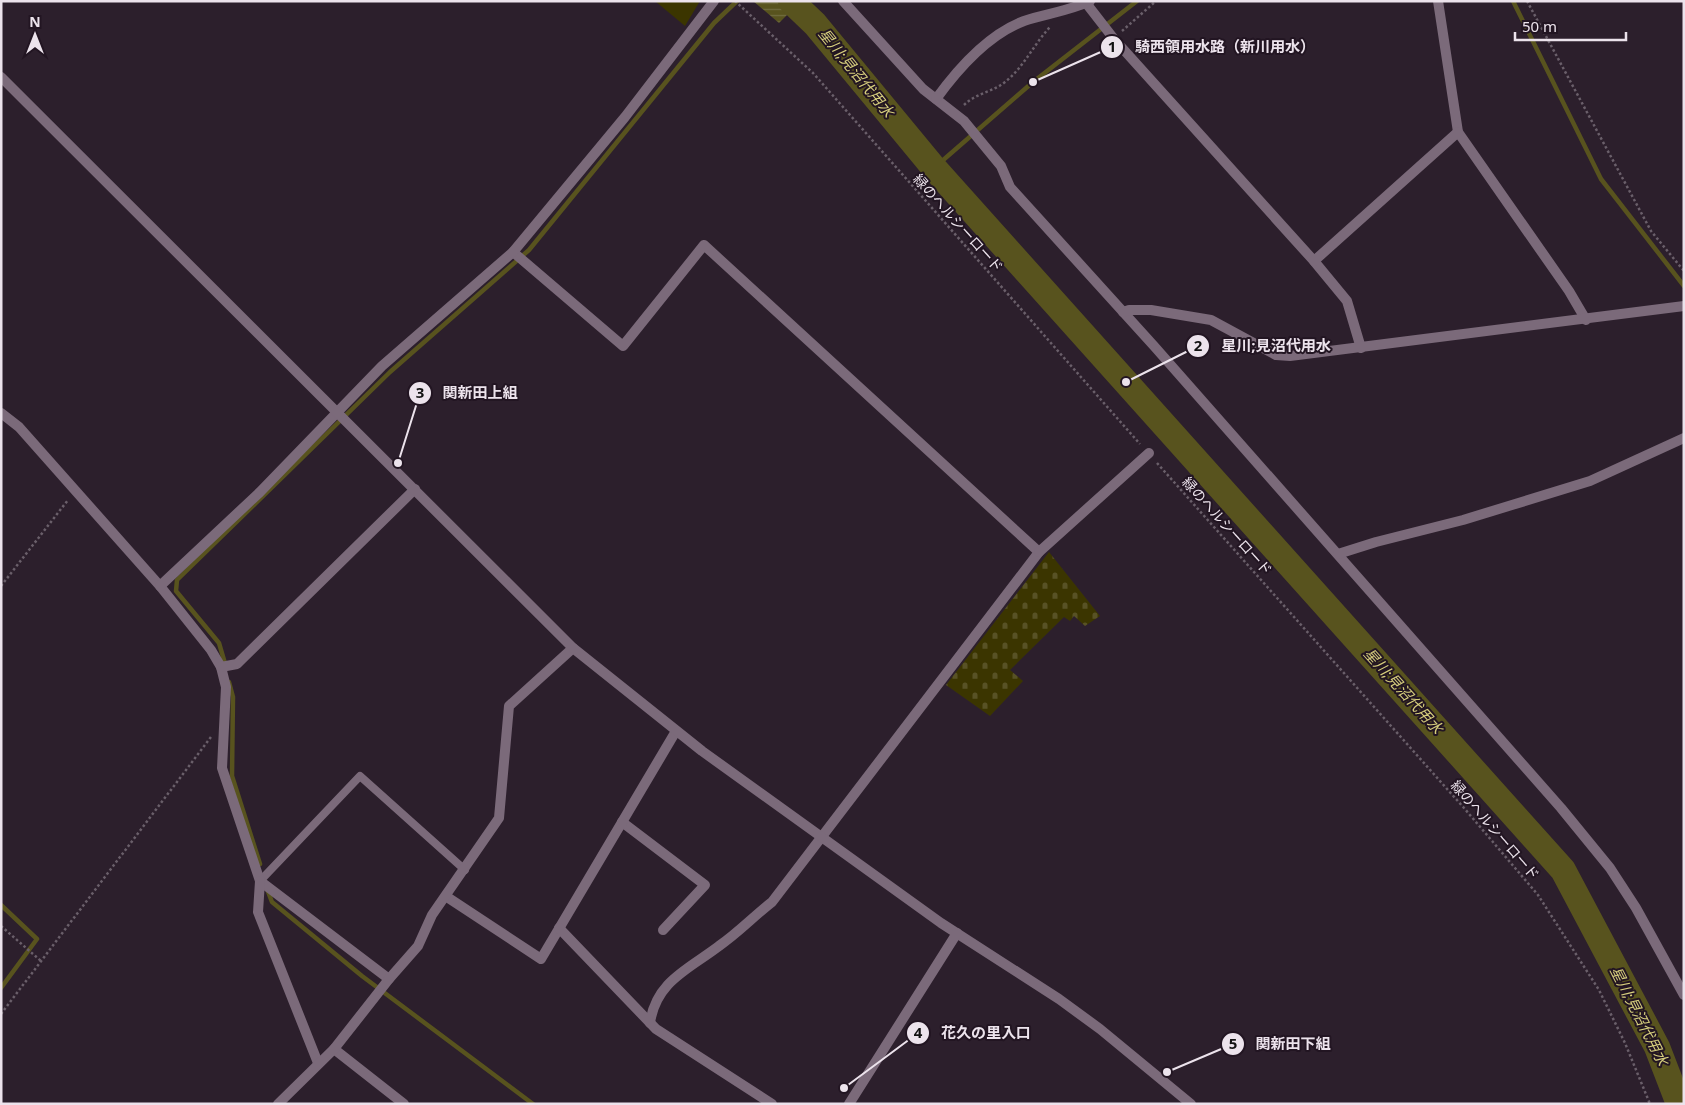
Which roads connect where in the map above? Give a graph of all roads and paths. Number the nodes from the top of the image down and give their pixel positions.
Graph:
1 (714, 1) edge
2 (735, 1) edge
3 (843, 1) edge
4 (1156, 1) edge
5 (1438, 1) edge
6 (1527, 1) edge
7 (1088, 2) edge
8 (1051, 26) dead end
9 (1114, 35) junction
10 (1, 77) edge
11 (936, 99) junction
12 (962, 106) dead end
13 (1458, 132) junction
14 (513, 252) junction
15 (1314, 261) junction
16 (1684, 271) edge
17 (1684, 306) edge
18 (1123, 312) junction
19 (1586, 320) junction
20 (1361, 348) junction
21 (338, 412) junction
22 (1, 413) edge
23 (1684, 438) edge
24 (1149, 453) junction
25 (415, 489) junction
26 (75, 490) junction
27 (1039, 552) junction
28 (1338, 554) junction
29 (1, 586) edge
30 (160, 586) junction
31 (573, 648) junction
32 (221, 667) junction
33 (225, 718) junction
34 (676, 731) junction
35 (622, 822) junction
36 (822, 836) junction
37 (465, 870) junction
38 (260, 881) junction
39 (446, 897) junction
40 (1, 926) edge
41 (559, 928) junction
42 (663, 930) dead end
43 (957, 933) junction
44 (41, 961) junction
45 (389, 979) junction
46 (1684, 996) edge
47 (1, 1014) edge
48 (650, 1023) junction
49 (334, 1049) junction
50 (318, 1063) junction
51 (278, 1104) edge
52 (404, 1104) edge
53 (772, 1104) edge
54 (850, 1104) edge
55 (1191, 1104) edge
56 (1650, 1104) edge

1 - 14 street
2 - 24 path, 緑のヘルシーロード
3 - 11 street
4 - 9 path
5 - 13 street
6 - 16 path
7 - 9 street
7 - 11 street
8 - 12 path
9 - 15 street
10 - 21 street
11 - 18 street
13 - 15 street
13 - 19 street
14 - 21 street
14 - 27 street
15 - 20 street
17 - 19 street
18 - 20 street
18 - 28 street
19 - 20 street
21 - 25 street
21 - 30 street
22 - 26 street
23 - 28 street
24 - 27 street
24 - 56 path, 緑のヘルシーロード
25 - 31 street
25 - 32 street
26 - 29 path
26 - 30 street
27 - 36 street
28 - 46 street
30 - 32 street
31 - 34 street
31 - 37 street
32 - 33 street
33 - 38 street
33 - 44 path
34 - 35 street
34 - 36 street
35 - 41 street
35 - 42 street
36 - 43 street
36 - 48 street
37 - 38 lane
37 - 39 street
38 - 45 street
38 - 50 street
39 - 41 street
39 - 45 street
40 - 44 path
41 - 48 street
43 - 54 street
43 - 55 street
44 - 47 path
45 - 49 street
48 - 53 street
49 - 50 street
49 - 52 street
50 - 51 street

